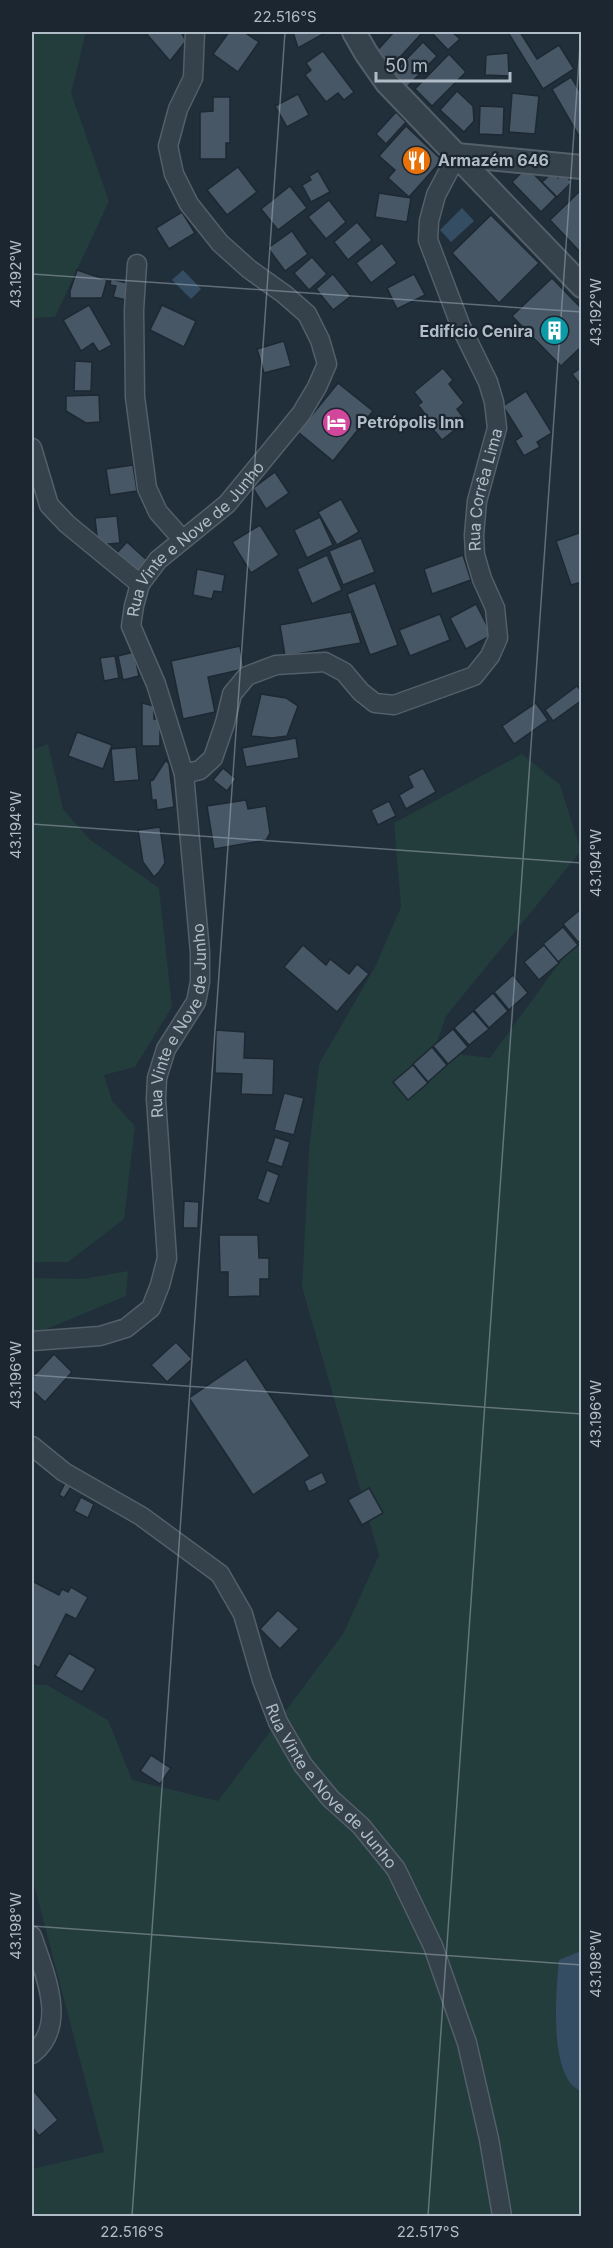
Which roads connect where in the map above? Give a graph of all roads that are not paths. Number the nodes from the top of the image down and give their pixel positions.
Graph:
1 (195, 32) edge
2 (354, 32) edge
3 (457, 155) junction
4 (582, 167) edge
5 (137, 264) dead end
6 (582, 286) edge
7 (32, 448) edge
8 (182, 539) junction
9 (140, 584) junction
10 (184, 774) junction
11 (32, 1341) edge
12 (32, 1446) edge
13 (32, 1936) edge
14 (32, 2054) edge
15 (502, 2217) edge

1 - 8 street, Rua Vinte e Nove de Junho
2 - 3 street
3 - 4 street
3 - 6 street
3 - 10 street, Rua Corrêa Lima
5 - 8 street
7 - 9 street
8 - 9 street, Rua Vinte e Nove de Junho
9 - 10 street, Rua Vinte e Nove de Junho
10 - 11 street, Rua Vinte e Nove de Junho
12 - 15 street, Rua Vinte e Nove de Junho
13 - 14 street

